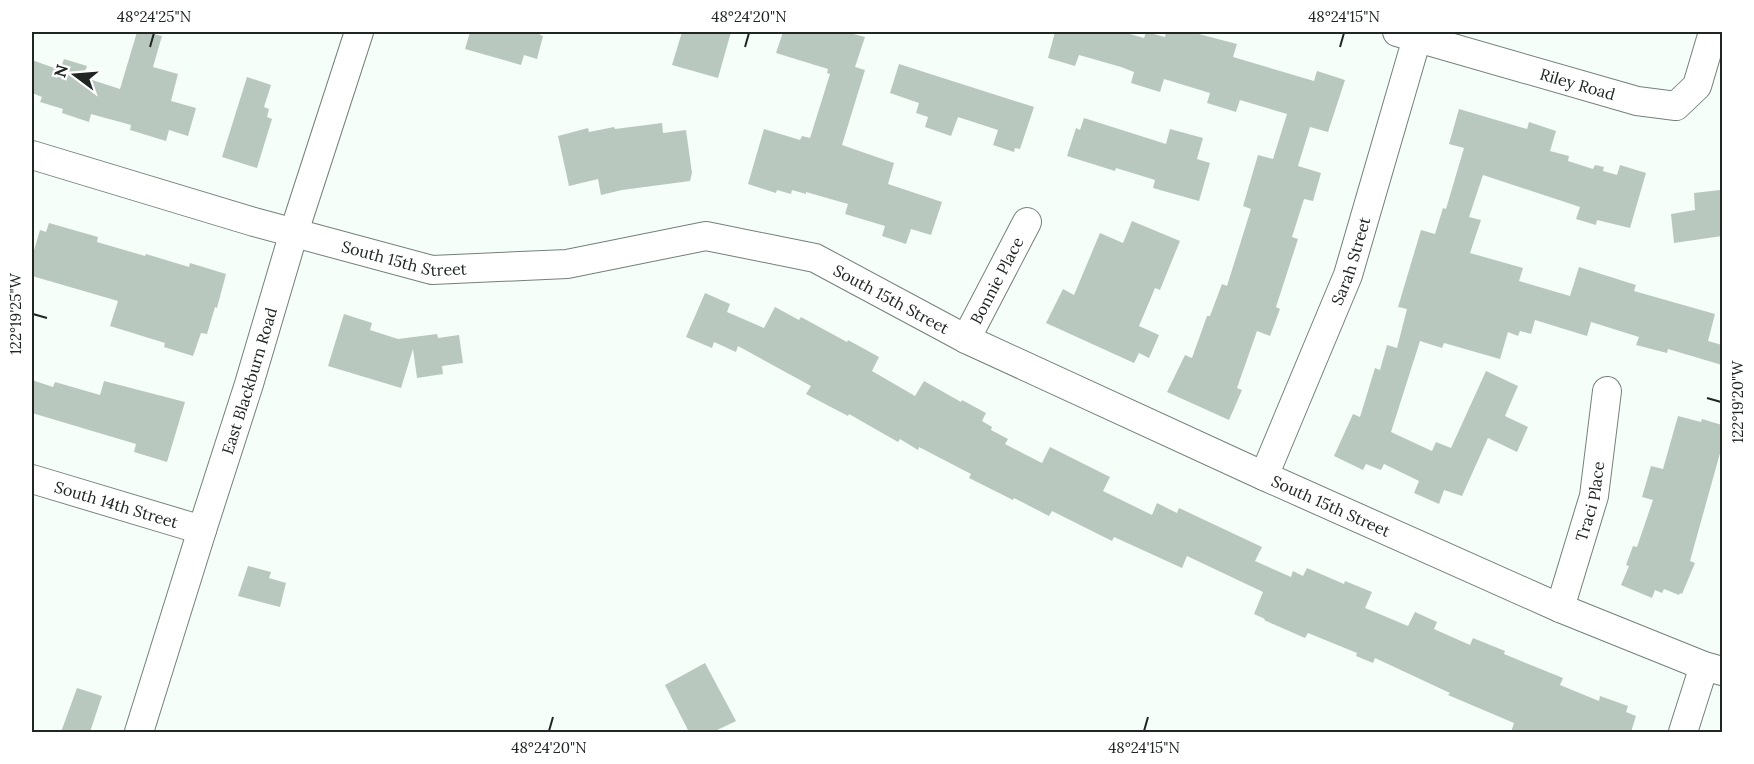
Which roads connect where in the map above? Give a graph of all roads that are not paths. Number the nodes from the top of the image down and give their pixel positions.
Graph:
1 (359, 32) edge
2 (1713, 32) edge
3 (1407, 35) edge
4 (32, 155) edge
5 (1027, 222) dead end
6 (294, 232) junction
7 (966, 339) junction
8 (1607, 391) dead end
9 (1264, 476) junction
10 (32, 479) edge
11 (202, 530) junction
12 (1560, 608) junction
13 (1713, 668) edge
14 (139, 732) edge
15 (1683, 732) edge

1 - 6 street, East Blackburn Road
2 - 3 street, Riley Road
3 - 9 street, Sarah Street
4 - 6 street, South 15th Street
5 - 7 street, Bonnie Place
6 - 7 street, South 15th Street
6 - 11 street, East Blackburn Road
7 - 9 street, South 15th Street
8 - 12 street, Traci Place
9 - 12 street, South 15th Street
10 - 11 street, South 14th Street
11 - 14 street, East Blackburn Road
12 - 13 street, South 15th Street
13 - 15 street, South 15th Street

